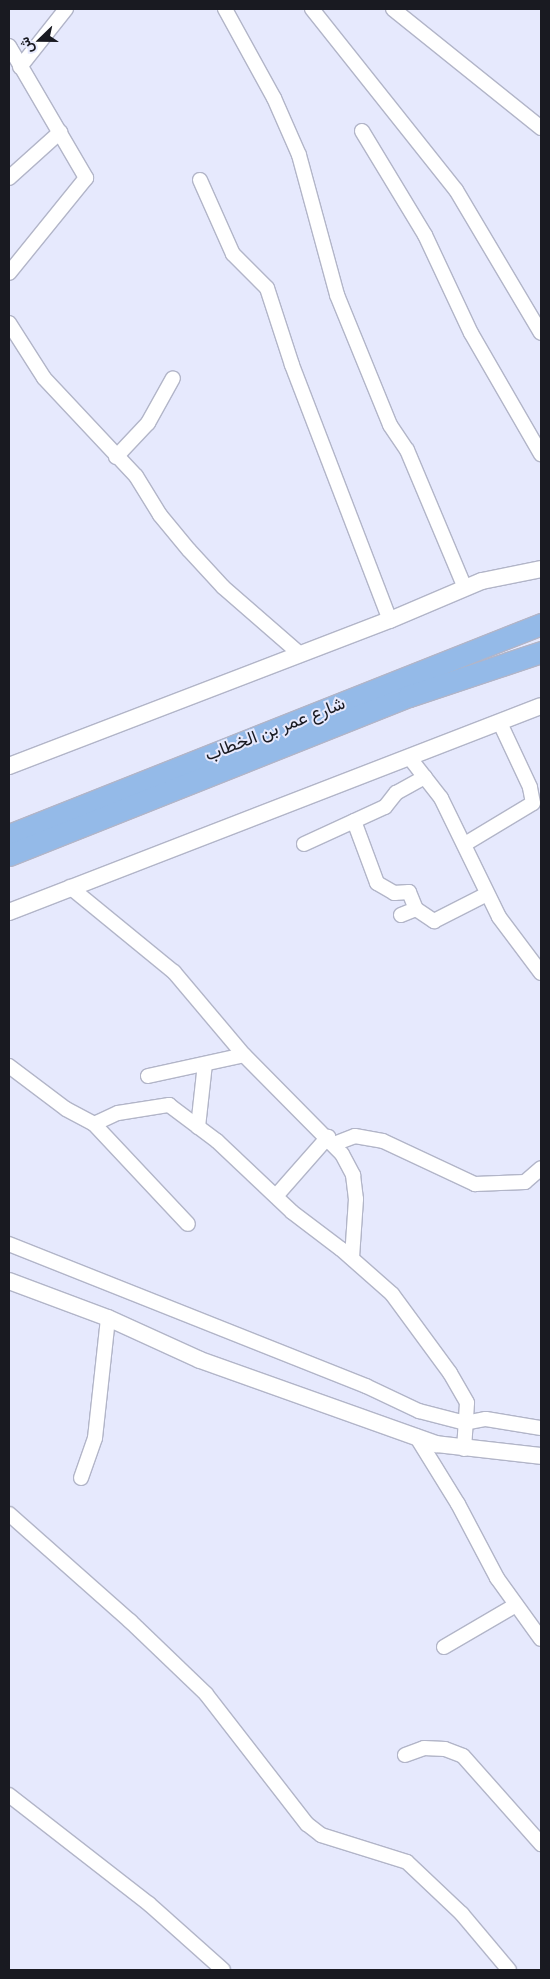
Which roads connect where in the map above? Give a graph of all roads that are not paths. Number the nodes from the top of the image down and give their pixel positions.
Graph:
1 (66, 9) edge
2 (225, 9) edge
3 (312, 9) edge
4 (394, 9) edge
5 (9, 46) edge
6 (20, 67) junction
7 (541, 128) edge
8 (362, 130) dead end
9 (60, 132) junction
10 (9, 178) edge
11 (200, 180) dead end
12 (9, 273) edge
13 (9, 322) edge
14 (541, 333) edge
15 (173, 378) dead end
16 (541, 454) edge
17 (116, 456) junction
18 (541, 569) edge
19 (465, 588) junction
20 (390, 620) junction
21 (541, 624) edge
22 (541, 652) edge
23 (300, 654) junction
24 (541, 706) edge
25 (500, 723) junction
26 (410, 757) junction
27 (9, 766) edge
28 (425, 777) junction
29 (354, 821) junction
30 (9, 835) edge
31 (304, 844) dead end
32 (466, 844) junction
33 (9, 854) edge
34 (70, 888) junction
35 (487, 894) junction
36 (416, 909) junction
37 (9, 912) edge
38 (401, 915) dead end
39 (541, 973) edge
40 (244, 1055) junction
41 (205, 1064) junction
42 (9, 1066) edge
43 (148, 1076) dead end
44 (94, 1124) junction
45 (198, 1127) junction
46 (330, 1141) junction
47 (541, 1168) edge
48 (276, 1196) junction
49 (188, 1224) dead end
50 (9, 1244) edge
51 (352, 1258) junction
52 (9, 1281) edge
53 (108, 1318) junction
54 (465, 1424) junction
55 (541, 1428) edge
56 (416, 1436) junction
57 (464, 1449) junction
58 (541, 1456) edge
59 (82, 1478) dead end
60 (9, 1514) edge
61 (516, 1605) junction
62 (541, 1639) edge
63 (444, 1647) dead end
64 (405, 1755) dead end
65 (9, 1795) edge
66 (541, 1842) edge
67 (223, 1970) edge
68 (509, 1970) edge

1 - 6 street
2 - 19 street
3 - 14 street
4 - 7 street
5 - 6 street
6 - 9 street
8 - 16 street
9 - 10 street
9 - 12 street
11 - 20 street
13 - 17 street
15 - 17 street
17 - 23 street
18 - 19 street
19 - 20 street
20 - 23 street
21 - 30 main road, شارع عمر بن الخطاب
22 - 33 main road, شارع عمر بن الخطاب
23 - 27 street
24 - 25 street
25 - 26 street
25 - 32 street
26 - 28 street
26 - 34 street
28 - 29 street
28 - 32 street
29 - 31 street
29 - 36 street
32 - 35 street
34 - 37 street
34 - 40 street
35 - 36 street
35 - 39 street
36 - 38 street
40 - 41 street
40 - 46 street
41 - 43 street
41 - 45 street
42 - 44 street
44 - 45 street
44 - 49 street
45 - 48 street
46 - 47 street
46 - 48 street
46 - 51 street
48 - 51 street
50 - 54 street
51 - 54 street
52 - 53 street
53 - 56 street
53 - 59 street
54 - 55 street
54 - 57 street
56 - 57 street
56 - 61 street
57 - 58 street
60 - 68 street
61 - 62 street
61 - 63 street
64 - 66 street
65 - 67 street

